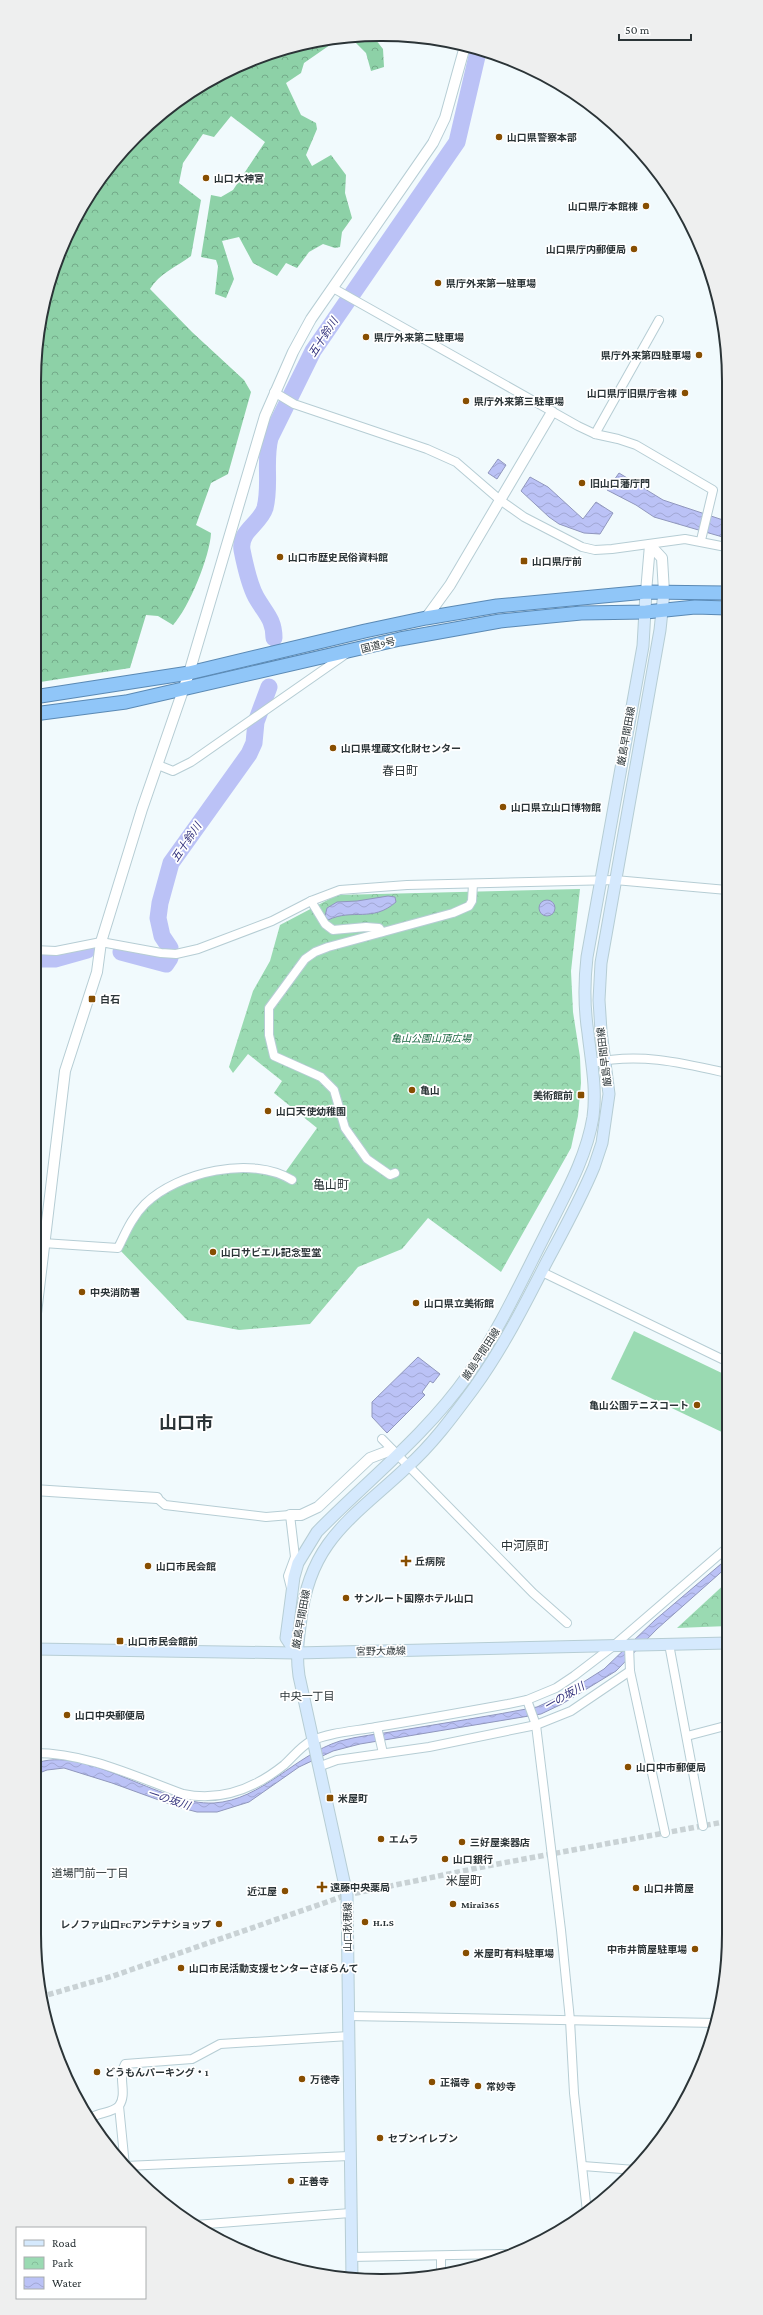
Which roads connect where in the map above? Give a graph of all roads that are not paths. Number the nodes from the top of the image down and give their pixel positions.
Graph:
1 (463, 51) edge
2 (333, 288) junction
3 (659, 320) dead end
4 (278, 394) junction
5 (552, 412) junction
6 (595, 434) junction
7 (500, 500) junction
8 (702, 537) junction
9 (650, 545) junction
10 (722, 545) edge
11 (646, 592) junction
12 (664, 592) junction
13 (722, 593) edge
14 (722, 608) edge
15 (663, 610) junction
16 (646, 612) junction
17 (426, 618) junction
18 (348, 652) junction
19 (189, 673) junction
20 (183, 690) junction
21 (41, 696) edge
22 (41, 713) edge
23 (158, 765) junction
24 (614, 880) junction
25 (600, 881) junction
26 (473, 884) junction
27 (722, 890) edge
28 (311, 901) junction
29 (382, 932) junction
30 (101, 942) junction
31 (41, 950) edge
32 (606, 1060) junction
33 (593, 1064) junction
34 (722, 1072) edge
35 (395, 1173) dead end
36 (292, 1180) dead end
37 (43, 1243) junction
38 (41, 1262) edge
39 (542, 1272) junction
40 (722, 1359) edge
41 (382, 1439) dead end
42 (394, 1454) junction
43 (408, 1467) junction
44 (41, 1490) edge
45 (157, 1498) joint
46 (290, 1515) junction
47 (722, 1552) edge
48 (292, 1591) junction
49 (567, 1624) dead end
50 (722, 1643) edge
51 (669, 1644) junction
52 (629, 1646) junction
53 (612, 1647) junction
54 (41, 1649) edge
55 (296, 1653) junction
56 (630, 1671) junction
57 (528, 1700) junction
58 (535, 1723) junction
59 (722, 1727) edge
60 (378, 1730) junction
61 (687, 1736) junction
62 (312, 1741) junction
63 (382, 1749) junction
64 (41, 1753) edge
65 (318, 1767) junction
66 (704, 1826) dead end
67 (665, 1833) dead end
68 (348, 2016) junction
69 (570, 2020) junction
70 (710, 2023) edge
71 (349, 2036) junction
72 (119, 2106) junction
73 (94, 2116) edge
74 (349, 2156) junction
75 (124, 2157) edge
76 (133, 2166) edge
77 (583, 2166) junction
78 (627, 2169) edge
79 (586, 2206) edge
80 (350, 2213) junction
81 (205, 2224) edge
82 (495, 2254) edge
83 (351, 2257) junction
84 (441, 2257) junction
85 (441, 2268) edge
86 (352, 2272) edge

1 - 2 street
2 - 4 street
2 - 5 street
3 - 6 street
4 - 7 street
4 - 19 street
5 - 6 street
5 - 7 street
6 - 8 street
7 - 9 street
7 - 17 street
8 - 9 street
8 - 10 street
9 - 11 street
9 - 12 street
11 - 12 highway, 国道9号
11 - 16 main road, 厳島早間田線
11 - 17 highway, 国道9号
12 - 13 highway, 国道9号
12 - 15 main road, 厳島早間田線
14 - 15 highway, 国道9号
15 - 16 highway, 国道9号
15 - 24 main road, 厳島早間田線
16 - 18 highway, 国道9号
16 - 25 main road, 厳島早間田線
17 - 19 highway, 国道9号
18 - 20 highway, 国道9号
18 - 23 street
19 - 20 street
19 - 21 highway, 国道9号
20 - 22 highway, 国道9号
20 - 23 street
23 - 30 street
24 - 25 street
24 - 27 street
24 - 32 main road, 厳島早間田線
25 - 26 street
25 - 33 main road, 厳島早間田線
26 - 28 street
26 - 29 street
28 - 29 street
28 - 30 street
29 - 35 street
30 - 31 street
30 - 37 street
32 - 33 street
32 - 34 street
32 - 39 main road, 厳島早間田線
33 - 42 main road, 厳島早間田線
36 - 37 street
37 - 38 street
39 - 40 street
39 - 43 main road, 厳島早間田線
41 - 42 street
42 - 43 street
42 - 46 street
42 - 48 main road, 厳島早間田線
43 - 49 street
43 - 55 main road, 厳島早間田線
44 - 45 street
45 - 46 street
46 - 48 street
47 - 53 street
48 - 55 main road, 厳島早間田線
50 - 51 main road, 宮野大歳線
51 - 52 main road, 宮野大歳線
51 - 61 street
52 - 53 main road, 宮野大歳線
52 - 56 street
53 - 55 main road, 宮野大歳線
53 - 57 street
54 - 55 main road, 宮野大歳線
55 - 62 main road, 山口秋穂線
56 - 58 street
56 - 67 street
57 - 58 street
57 - 60 street
58 - 63 street
58 - 69 street
59 - 61 street
60 - 62 street
60 - 63 street
61 - 66 street
62 - 64 street
62 - 65 main road, 山口秋穂線
63 - 65 street
65 - 68 main road, 山口秋穂線
68 - 69 street
68 - 71 main road, 山口秋穂線
69 - 70 street
69 - 77 street
71 - 72 street
71 - 74 main road, 山口秋穂線
72 - 73 street
72 - 75 street
74 - 76 street
74 - 80 main road, 山口秋穂線
77 - 78 street
77 - 79 street
80 - 81 street
80 - 83 main road, 山口秋穂線
82 - 84 street
83 - 84 street
83 - 86 main road, 山口秋穂線
84 - 85 street

